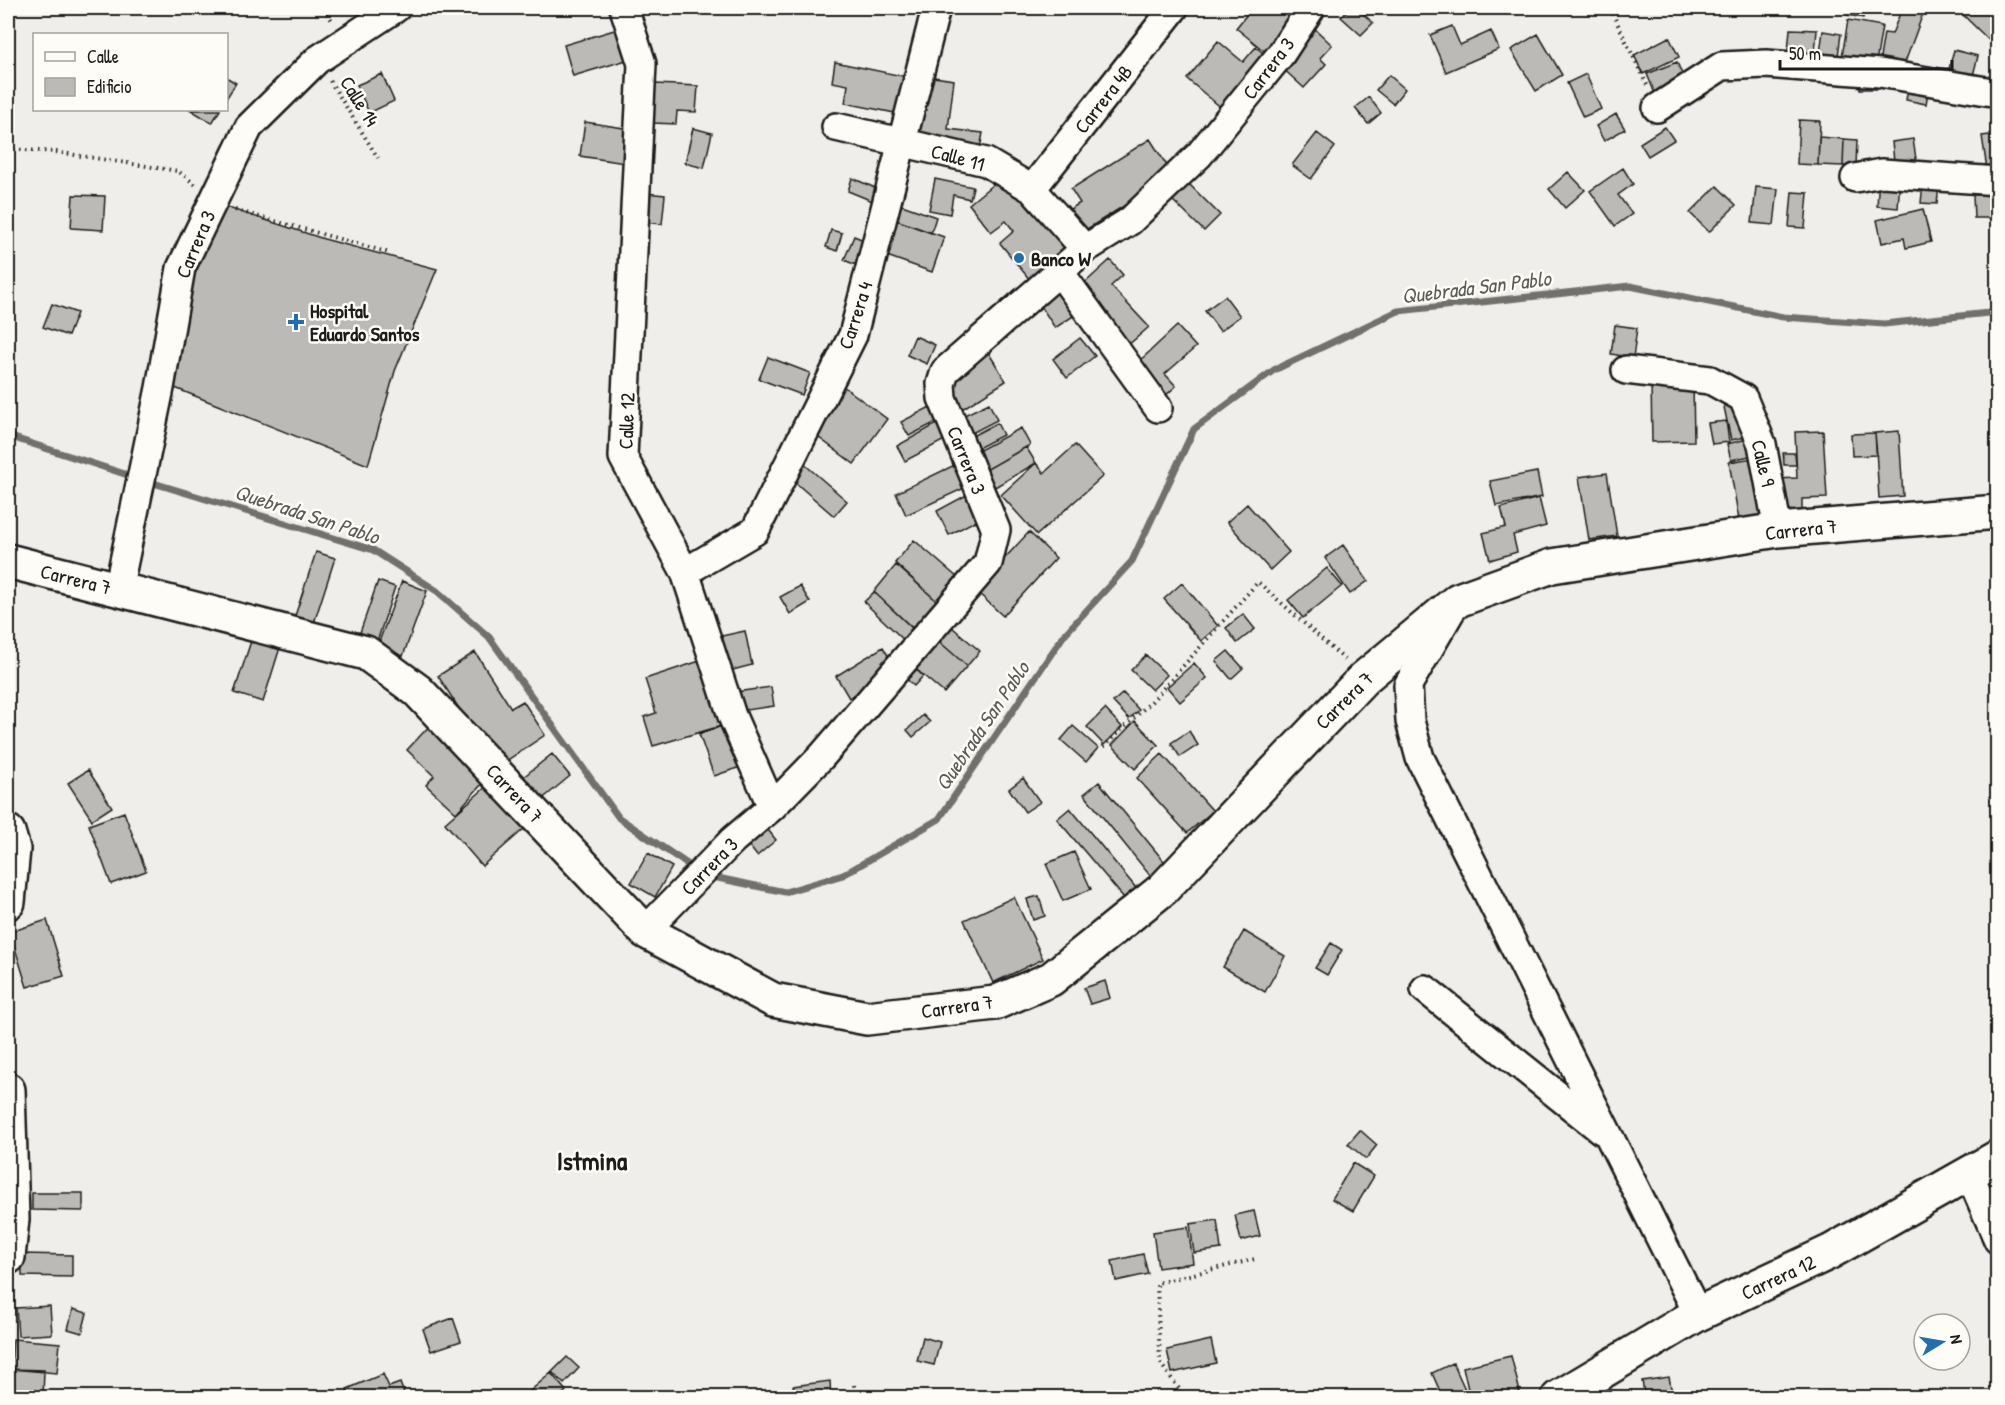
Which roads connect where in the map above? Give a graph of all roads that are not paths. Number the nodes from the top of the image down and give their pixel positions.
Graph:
1 (396, 8) edge
2 (624, 8) edge
3 (936, 8) edge
4 (1174, 8) edge
5 (1311, 8) edge
6 (1998, 93) edge
7 (1657, 108) road end
8 (836, 127) dead end
9 (903, 143) junction
10 (1855, 178) dead end
11 (1998, 181) edge
12 (1032, 189) junction
13 (1085, 249) junction
14 (1059, 272) junction
15 (1626, 370) dead end
16 (1158, 408) dead end
17 (1998, 512) edge
18 (1778, 530) junction
19 (8, 561) edge
20 (685, 572) junction
21 (118, 590) junction
22 (1458, 600) junction
23 (772, 807) junction
24 (8, 832) edge
25 (8, 902) edge
26 (645, 931) junction
27 (1425, 989) dead end
28 (8, 1090) edge
29 (1606, 1134) junction
30 (1998, 1157) edge
31 (1969, 1173) junction
32 (1998, 1240) edge
33 (8, 1257) edge
34 (1698, 1314) junction
35 (1558, 1398) edge

1 - 21 street, Carrera 3
2 - 20 street, Calle 12
3 - 9 street, Carrera 4
4 - 12 street, Carrera 4B
5 - 13 street, Carrera 3
6 - 7 street
8 - 9 street, Calle 11
9 - 12 street, Calle 11
9 - 20 street, Carrera 4
10 - 11 street
12 - 13 street, Calle 11
13 - 14 street, Carrera 3
14 - 16 street
14 - 23 street, Carrera 3
15 - 18 street, Calle 9
17 - 18 main road, Carrera 7
18 - 22 main road, Carrera 7
19 - 21 main road, Carrera 7
20 - 23 street, Calle 12
21 - 26 main road, Carrera 7
22 - 26 main road, Carrera 7
22 - 29 street
23 - 26 street, Carrera 3
24 - 25 main road
27 - 29 street
28 - 33 main road
29 - 34 street
30 - 31 main road, Carrera 12
31 - 32 street
31 - 34 main road, Carrera 12
34 - 35 main road, Carrera 12

